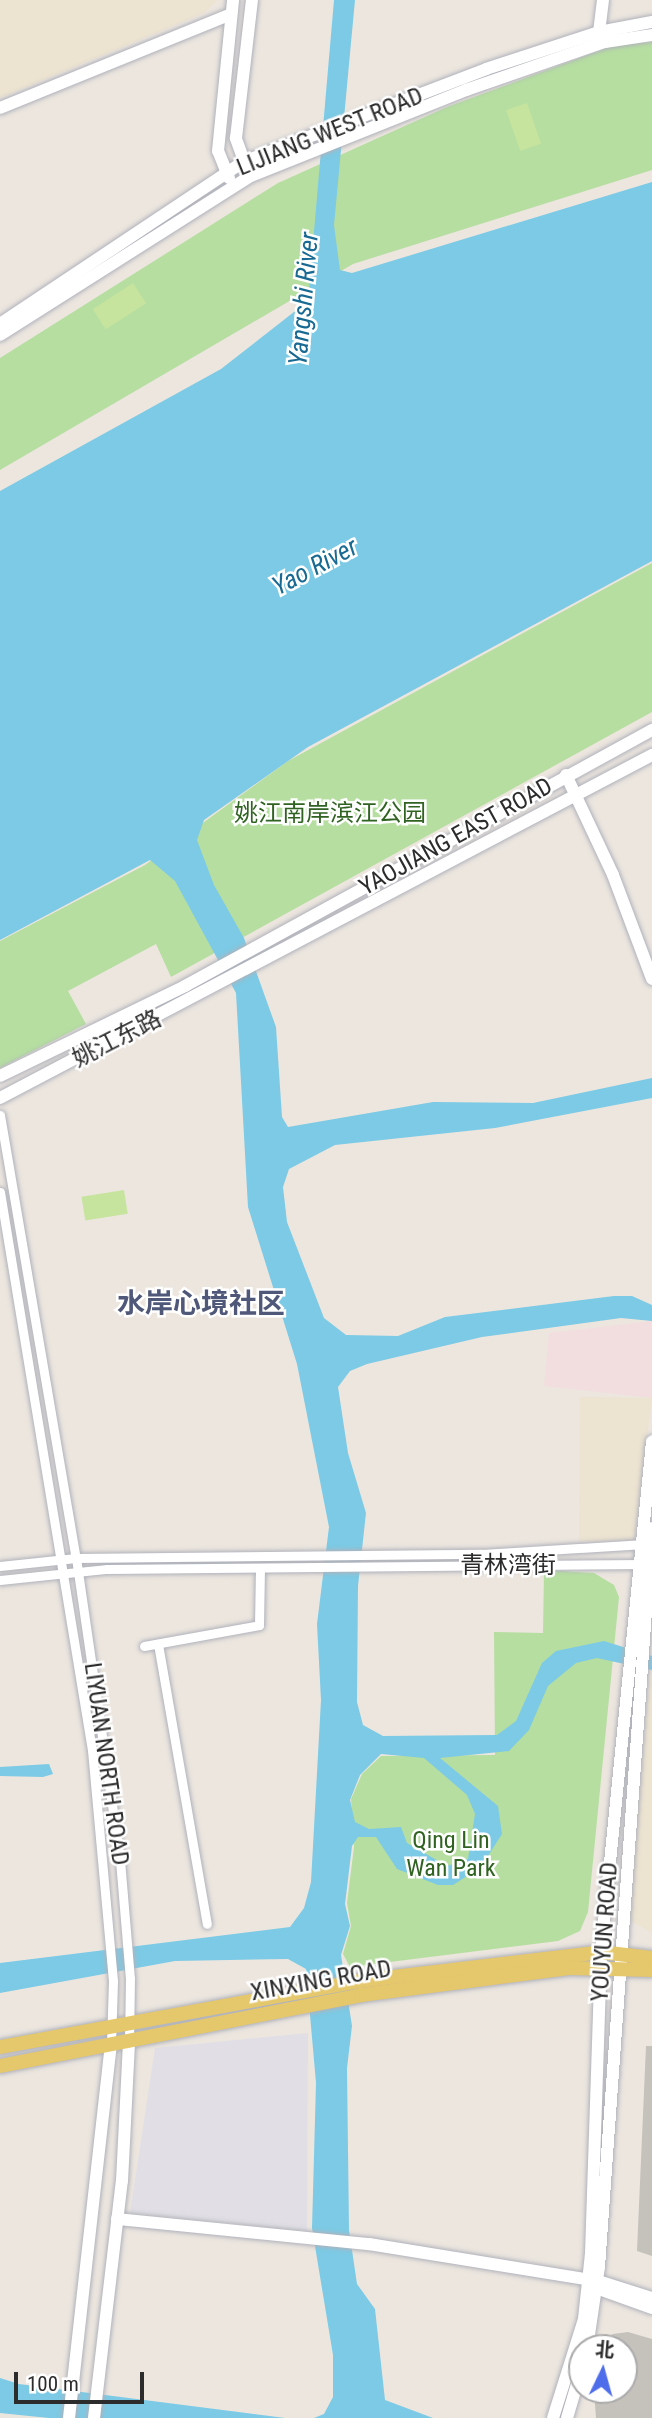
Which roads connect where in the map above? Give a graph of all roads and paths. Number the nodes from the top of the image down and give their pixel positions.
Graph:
1 (233, 0) edge
2 (252, 0) edge
3 (603, 0) edge
4 (231, 14) junction
5 (652, 22) edge
6 (652, 35) edge
7 (602, 37) junction
8 (0, 108) edge
9 (243, 162) junction
10 (226, 174) junction
11 (251, 176) junction
12 (235, 185) junction
13 (0, 324) edge
14 (0, 335) edge
15 (652, 730) edge
16 (652, 755) edge
17 (566, 775) junction
18 (576, 797) junction
19 (227, 963) joint
20 (233, 979) joint
21 (652, 979) edge
22 (0, 1076) edge
23 (0, 1098) edge
24 (0, 1115) edge
25 (0, 1192) edge
26 (652, 1442) edge
27 (652, 1528) edge
28 (647, 1544) edge
29 (63, 1558) junction
30 (76, 1558) junction
31 (646, 1564) edge
32 (0, 1566) edge
33 (260, 1568) junction
34 (78, 1572) junction
35 (65, 1573) junction
36 (0, 1580) edge
37 (158, 1644) junction
38 (144, 1646) dead end
39 (634, 1677) junction
40 (207, 1924) dead end
41 (652, 1958) edge
42 (601, 1959) junction
43 (617, 1960) junction
44 (652, 1970) edge
45 (311, 1996) junction
46 (130, 2019) junction
47 (112, 2023) junction
48 (129, 2042) junction
49 (111, 2045) junction
50 (0, 2047) edge
51 (0, 2066) edge
52 (117, 2219) junction
53 (594, 2285) junction
54 (652, 2298) edge
55 (652, 2308) edge
56 (589, 2334) edge
57 (69, 2418) edge
58 (94, 2418) edge
59 (553, 2418) edge

1 - 4 main road
2 - 9 main road
3 - 7 main road
4 - 8 main road
4 - 10 main road
5 - 7 main road, LIJIANG WEST ROAD
6 - 7 main road, LIJIANG WEST ROAD
7 - 9 main road, LIJIANG WEST ROAD
7 - 11 main road, LIJIANG WEST ROAD
9 - 10 main road, LIJIANG WEST ROAD
9 - 11 main road
10 - 12 main road
10 - 13 main road, LIJIANG WEST ROAD
11 - 12 main road, LIJIANG WEST ROAD
12 - 14 main road, LIJIANG WEST ROAD
15 - 17 main road, YAOJIANG EAST ROAD
16 - 18 main road, YAOJIANG EAST ROAD
17 - 18 main road
17 - 19 main road, YAOJIANG EAST ROAD
18 - 20 main road, YAOJIANG EAST ROAD
18 - 21 main road
19 - 22 main road, 姚江东路
20 - 23 main road, 姚江东路
24 - 30 street, LIYUAN NORTH ROAD
25 - 29 street, LIYUAN NORTH ROAD
26 - 28 main road, YOUYUN ROAD
27 - 28 main road, YOUYUN ROAD
28 - 30 street, 青林湾街
28 - 31 main road, YOUYUN ROAD
29 - 30 street, 青林湾街
29 - 32 street, 青林湾街
29 - 35 street, LIYUAN NORTH ROAD
30 - 34 street, LIYUAN NORTH ROAD
31 - 33 street, 青林湾街
31 - 39 main road, YOUYUN ROAD
33 - 34 street, 青林湾街
33 - 37 street
34 - 35 street, 青林湾街
34 - 46 street, LIYUAN NORTH ROAD
35 - 36 street, 青林湾街
35 - 47 street, LIYUAN NORTH ROAD
37 - 38 street
37 - 40 street
39 - 42 main road, YOUYUN ROAD
39 - 43 main road, YOUYUN ROAD
41 - 43 main road, XINXING ROAD
42 - 43 main road, XINXING ROAD
42 - 45 main road, XINXING ROAD
42 - 53 main road, YOUYUN ROAD
43 - 44 main road, XINXING ROAD
43 - 53 main road, YOUYUN ROAD
45 - 46 main road, XINXING ROAD
45 - 48 main road, XINXING ROAD
46 - 47 main road, XINXING ROAD
46 - 48 street, LIYUAN NORTH ROAD
47 - 49 street, LIYUAN NORTH ROAD
47 - 50 main road, XINXING ROAD
48 - 49 main road, XINXING ROAD
48 - 52 main road, LIYUAN NORTH ROAD
49 - 51 main road, XINXING ROAD
49 - 57 main road, LIYUAN NORTH ROAD
52 - 53 main road
52 - 58 main road, LIYUAN NORTH ROAD
53 - 54 main road
53 - 55 main road
53 - 56 main road, YOUYUN ROAD
53 - 59 main road, YOUYUN ROAD

